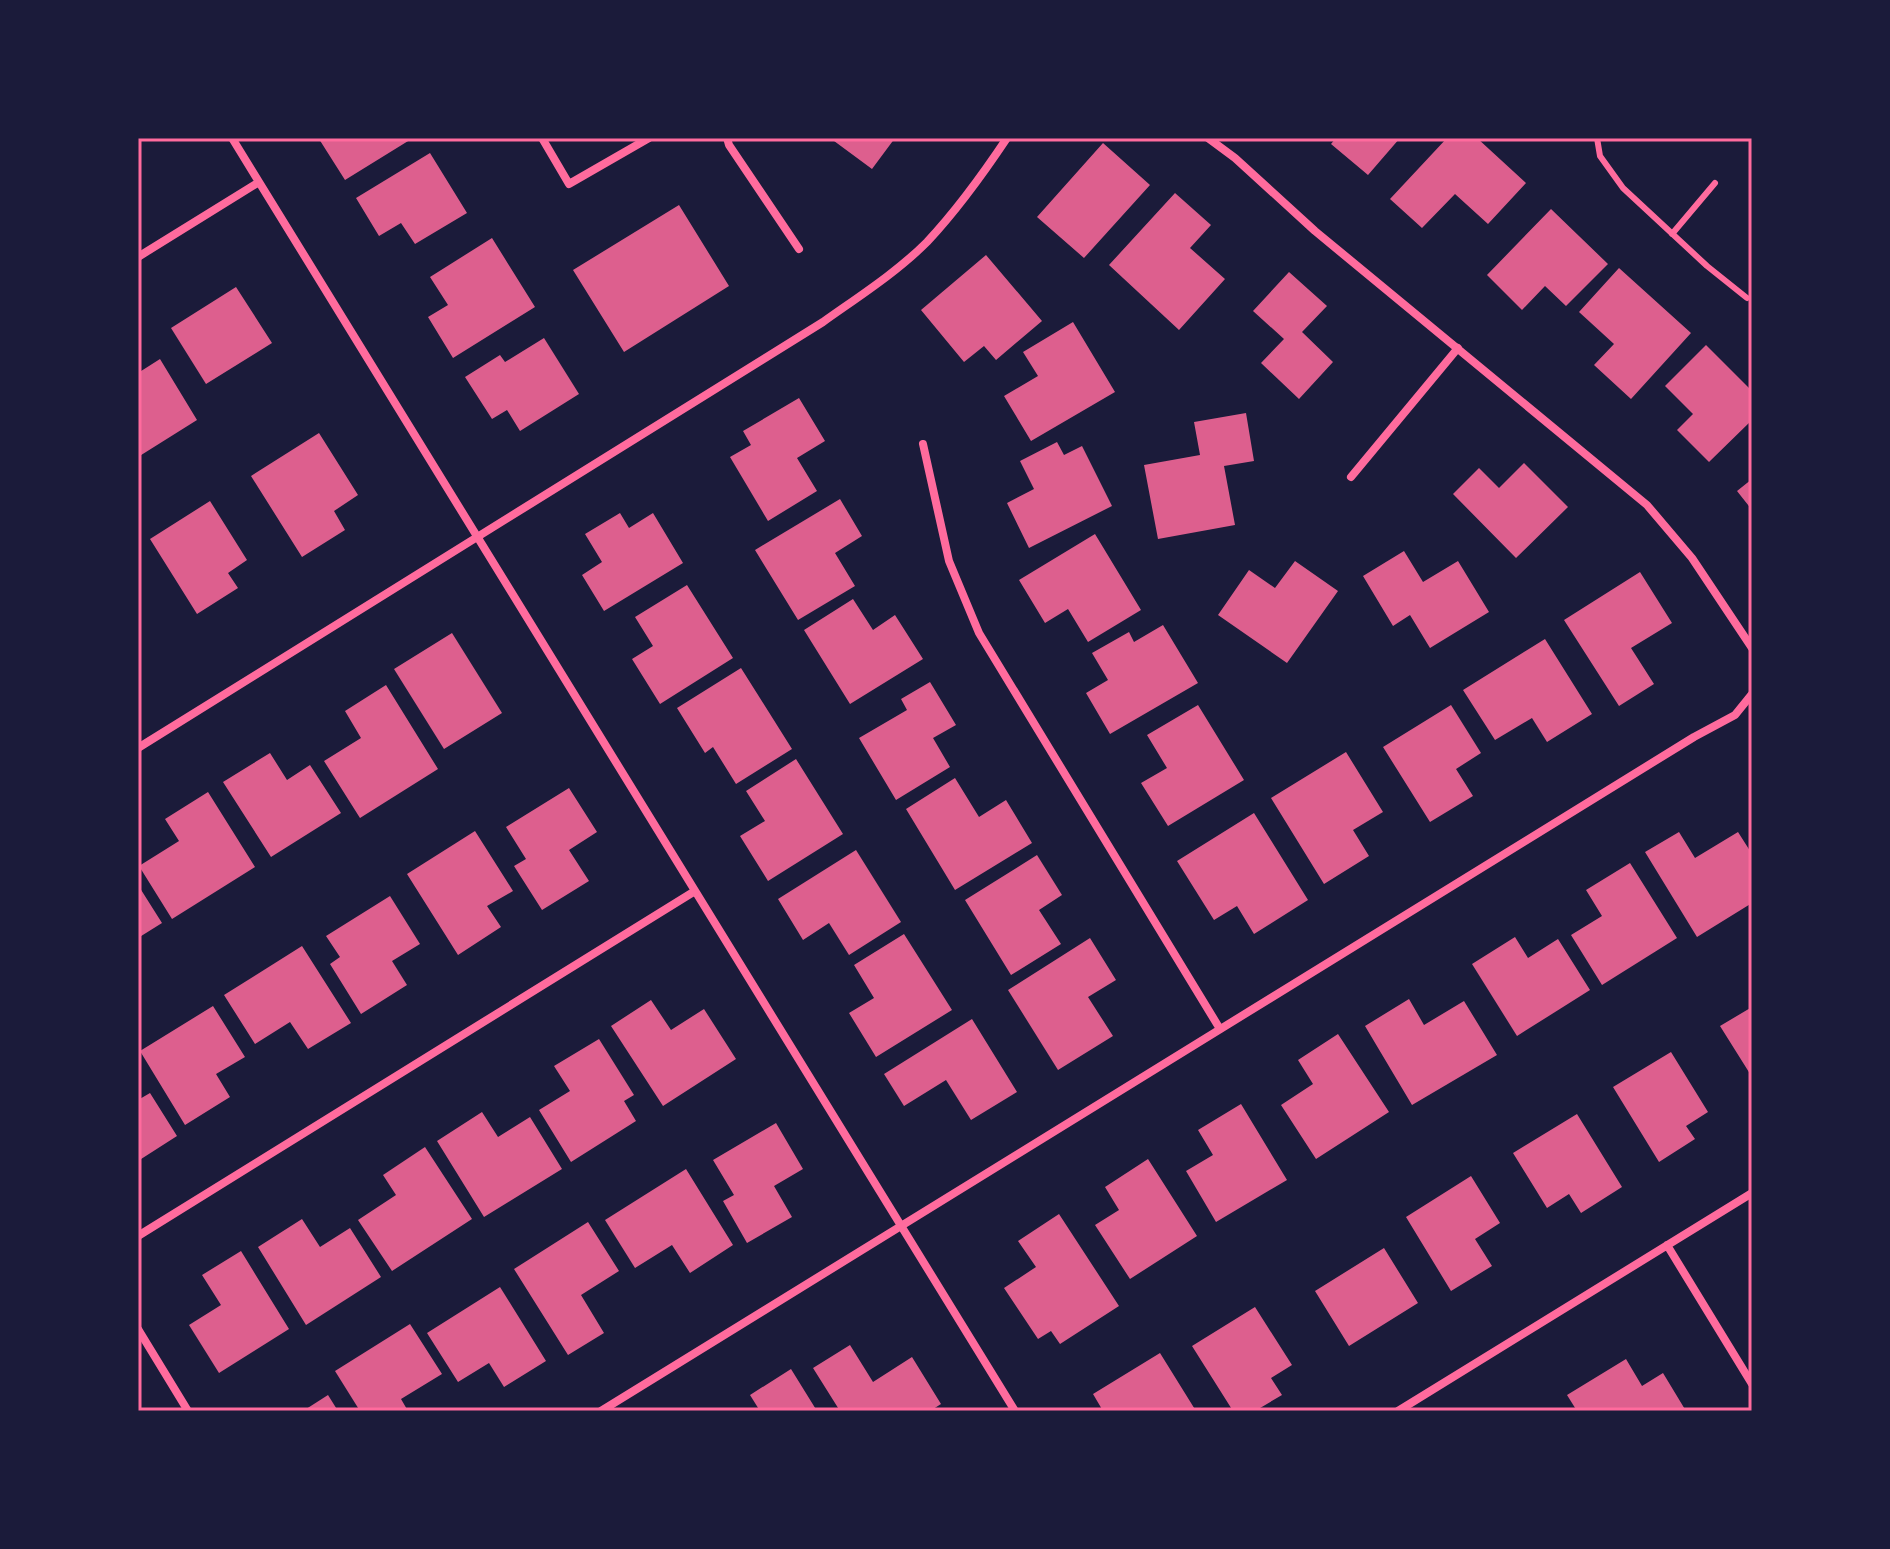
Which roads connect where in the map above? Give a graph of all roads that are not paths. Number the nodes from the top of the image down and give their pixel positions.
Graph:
1 (232, 138) edge
2 (542, 138) edge
3 (649, 138) edge
4 (727, 138) edge
5 (1007, 138) edge
6 (1208, 138) edge
7 (1597, 138) edge
8 (259, 182) junction
9 (1715, 183) dead end
10 (1672, 234) junction
11 (799, 249) dead end
12 (138, 257) edge
13 (1747, 298) dead end
14 (1458, 348) junction
15 (923, 444) dead end
16 (1351, 477) dead end
17 (477, 537) junction
18 (1752, 648) edge
19 (1752, 694) edge
20 (138, 748) edge
21 (695, 891) junction
22 (1220, 1029) junction
23 (1752, 1193) edge
24 (901, 1226) junction
25 (138, 1236) edge
26 (1667, 1245) junction
27 (138, 1329) edge
28 (1752, 1384) edge
29 (188, 1411) edge
30 (601, 1411) edge
31 (1015, 1411) edge
32 (1398, 1411) edge

1 - 8 street
2 - 3 street
4 - 11 street
5 - 17 street
6 - 14 street
7 - 10 lane
8 - 12 street
8 - 17 street
9 - 10 lane
10 - 13 lane
14 - 16 street
14 - 18 street
15 - 22 street
17 - 20 street
17 - 21 street
19 - 22 street
21 - 24 street
21 - 25 street
22 - 24 street
23 - 26 street
24 - 30 street
24 - 31 street
26 - 28 street
26 - 32 street
27 - 29 street

